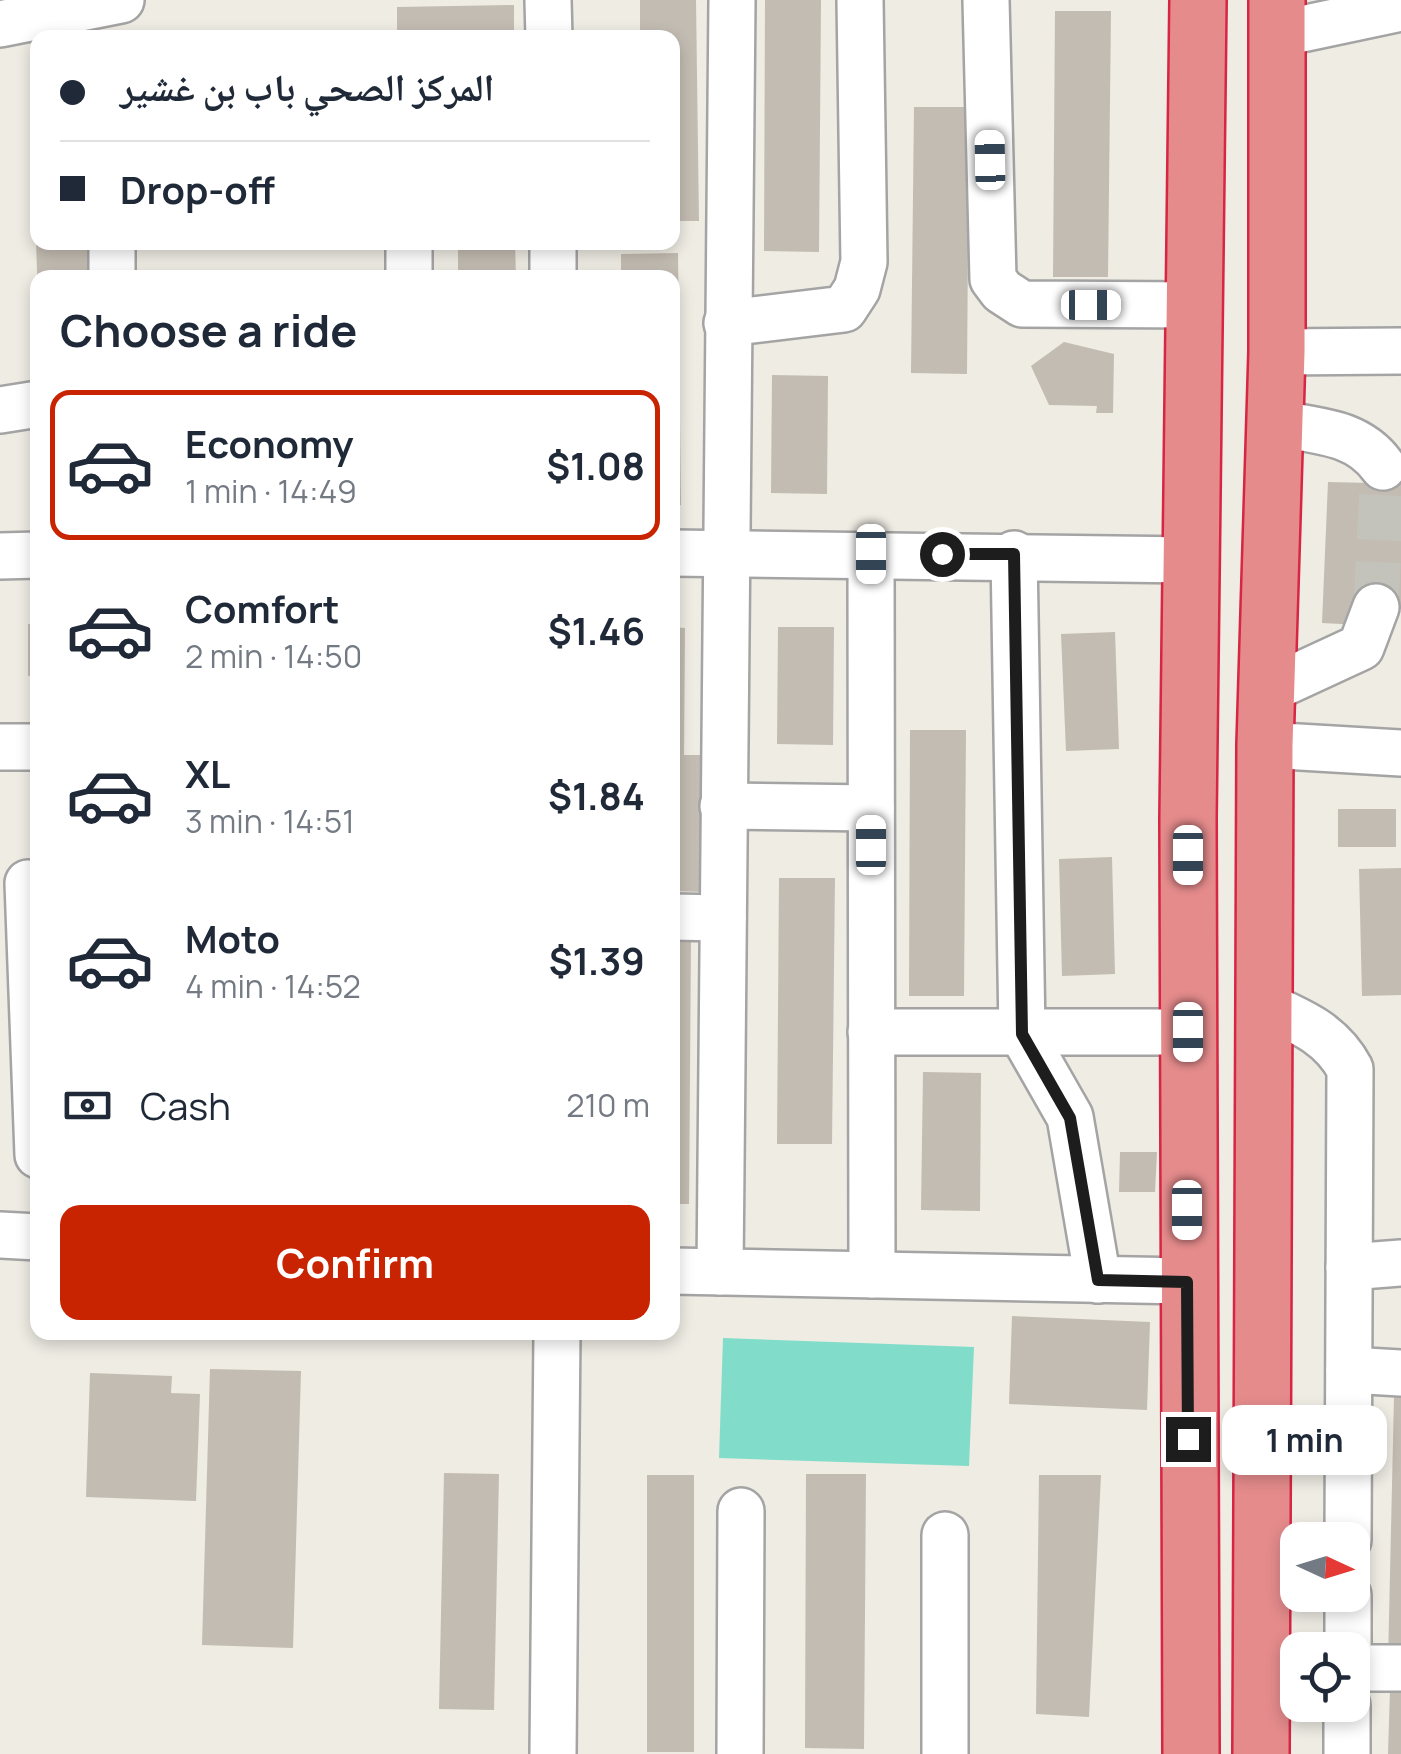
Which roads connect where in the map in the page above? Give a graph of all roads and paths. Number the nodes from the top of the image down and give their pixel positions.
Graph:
1 (548, 0) edge
2 (732, 0) edge
3 (860, 0) edge
4 (986, 0) edge
5 (1401, 8) edge
6 (1194, 10) edge
7 (116, 13) edge
8 (1278, 17) edge
9 (0, 24) edge
10 (548, 30) edge
11 (1195, 306) junction
12 (727, 323) junction
13 (1401, 351) edge
14 (1277, 352) junction
15 (30, 405) edge
16 (0, 410) edge
17 (1275, 423) junction
18 (1383, 467) dead end
19 (680, 553) edge
20 (725, 554) junction
21 (871, 554) junction
22 (1014, 554) junction
23 (30, 555) edge
24 (0, 556) edge
25 (1192, 560) junction
26 (1376, 608) tunnel mouth
27 (1268, 690) junction
28 (1264, 745) junction
29 (0, 746) edge
30 (30, 747) edge
31 (1401, 753) edge
32 (723, 806) junction
33 (871, 808) junction
34 (28, 883) dead end
35 (680, 917) edge
36 (723, 918) junction
37 (30, 937) edge
38 (1264, 1006) junction
39 (872, 1032) junction
40 (1188, 1032) junction
41 (1022, 1034) junction
42 (0, 1235) edge
43 (30, 1237) edge
44 (1401, 1264) edge
45 (1349, 1267) junction
46 (680, 1272) edge
47 (720, 1272) junction
48 (872, 1275) junction
49 (1098, 1280) junction
50 (1187, 1282) junction
51 (557, 1340) edge
52 (1349, 1370) junction
53 (1401, 1373) edge
54 (741, 1511) dead end
55 (1348, 1522) edge
56 (945, 1536) dead end
57 (1370, 1668) edge
58 (1401, 1668) edge
59 (1348, 1722) edge
60 (554, 1754) edge
61 (740, 1754) edge
62 (944, 1754) edge
63 (1191, 1754) edge
64 (1262, 1754) edge
65 (1347, 1754) edge

1 - 10 street
2 - 12 street
3 - 12 street
4 - 11 street
5 - 8 street
6 - 11 highway
7 - 9 street
8 - 14 highway
11 - 25 highway
12 - 20 street
13 - 14 street
14 - 17 highway
15 - 16 street
17 - 18 street
17 - 27 highway
19 - 20 street
20 - 21 street
20 - 32 street
21 - 22 street
21 - 33 street
22 - 25 street
22 - 41 street
23 - 24 street
25 - 40 highway
26 - 27 street
27 - 28 highway
28 - 31 street
28 - 38 highway
29 - 30 street
32 - 33 street
32 - 36 street
33 - 39 street
34 - 37 street
35 - 36 street
36 - 47 street
38 - 45 street
38 - 64 highway
39 - 41 street
39 - 48 street
40 - 41 street
40 - 50 highway
41 - 49 street
42 - 43 street
44 - 45 street
45 - 52 street
46 - 47 street
47 - 48 street
48 - 49 street
49 - 50 street
50 - 63 highway
51 - 60 street
52 - 53 street
52 - 55 street
54 - 61 street
56 - 62 street
57 - 58 street
59 - 65 street

